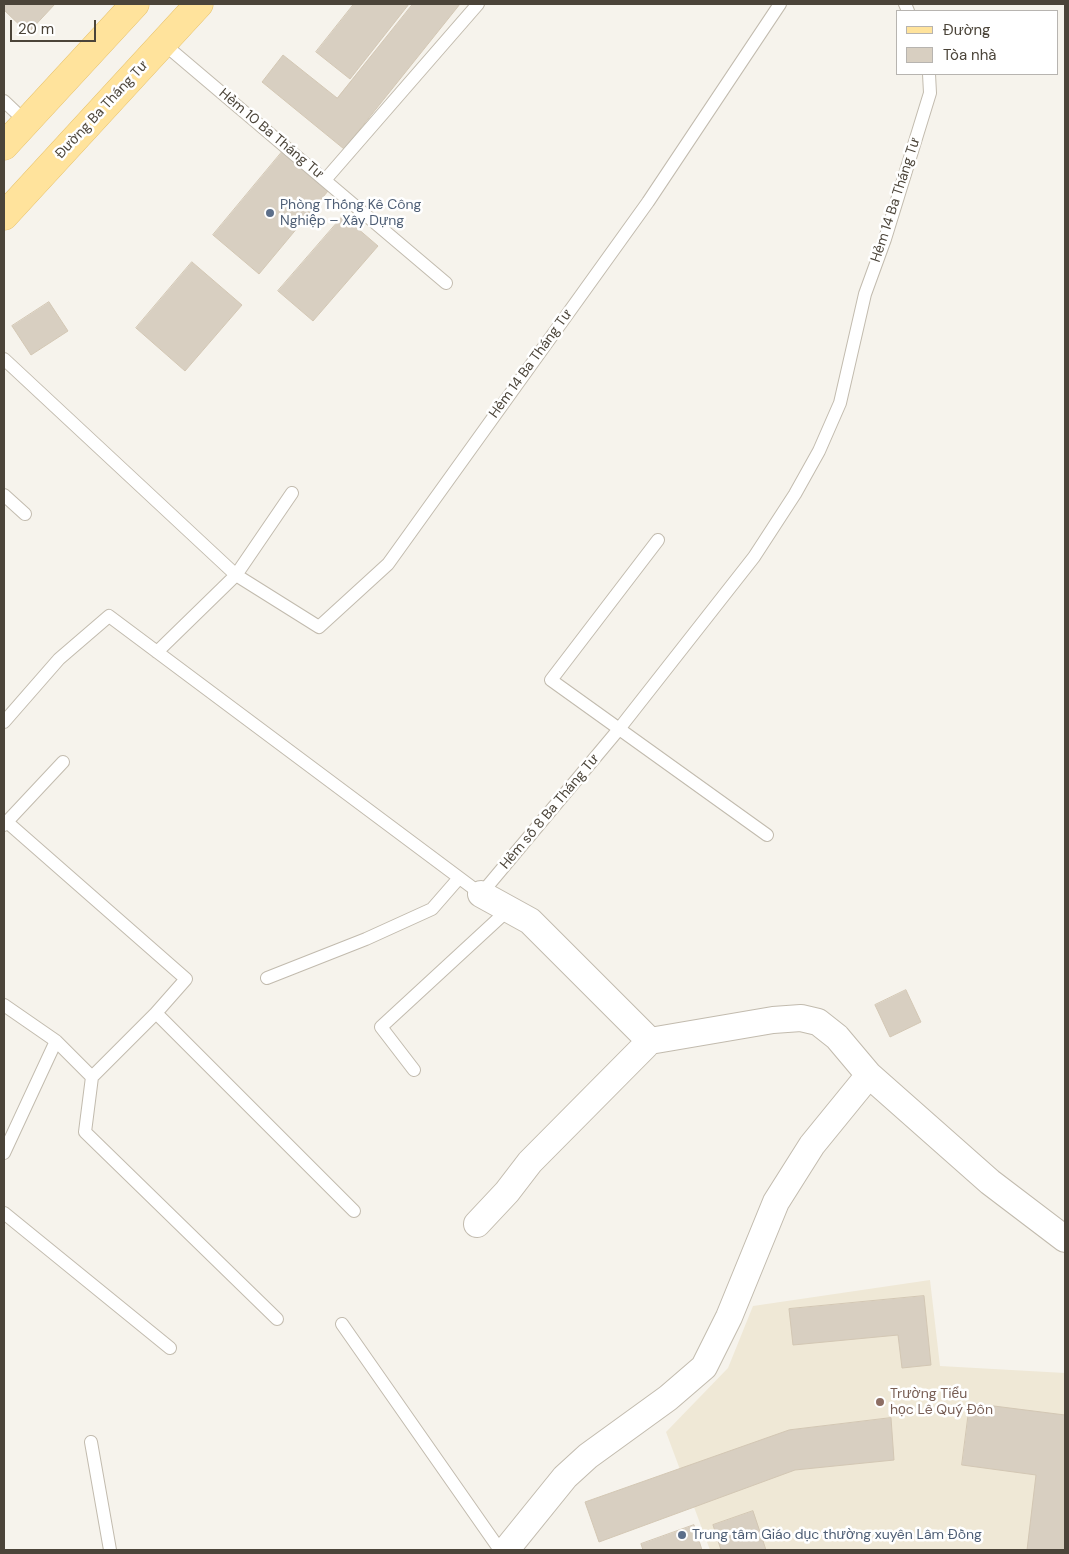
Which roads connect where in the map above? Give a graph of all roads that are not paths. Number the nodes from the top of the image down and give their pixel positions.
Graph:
1 (135, 4) edge
2 (478, 4) edge
3 (780, 4) edge
4 (193, 6) edge
5 (164, 44) junction
6 (929, 75) edge
7 (4, 101) edge
8 (26, 122) junction
9 (4, 146) edge
10 (325, 180) junction
11 (4, 216) edge
12 (446, 283) dead end
13 (4, 359) edge
14 (292, 493) dead end
15 (4, 495) edge
16 (25, 514) dead end
17 (658, 540) dead end
18 (236, 575) junction
19 (157, 652) junction
20 (4, 722) edge
21 (619, 729) junction
22 (63, 762) dead end
23 (5, 823) edge
24 (768, 835) dead end
25 (459, 878) junction
26 (481, 894) junction
27 (509, 909) junction
28 (267, 978) dead end
29 (4, 1005) edge
30 (156, 1013) junction
31 (56, 1041) junction
32 (650, 1042) junction
33 (414, 1070) dead end
34 (869, 1075) junction
35 (92, 1077) junction
36 (4, 1153) edge
37 (354, 1211) dead end
38 (4, 1213) edge
39 (477, 1224) dead end
40 (1065, 1239) edge
41 (277, 1319) dead end
42 (342, 1324) dead end
43 (170, 1348) dead end
44 (91, 1442) dead end
45 (110, 1550) edge
46 (500, 1550) edge
47 (506, 1550) edge

1 - 8 main road
2 - 10 lane
3 - 18 lane, Hẻm 14 Ba Tháng Tư
4 - 5 main road, Đường Ba Tháng Tư
5 - 10 lane, Hẻm 10 Ba Tháng Tư
5 - 11 main road, Đường Ba Tháng Tư
6 - 21 lane, Hẻm 14 Ba Tháng Tư
7 - 8 lane
8 - 9 main road
10 - 12 lane, Hẻm 10 Ba Tháng Tư
13 - 18 lane
14 - 18 lane
15 - 16 lane
17 - 21 lane
18 - 19 lane
19 - 20 lane
19 - 25 lane
21 - 24 lane
21 - 26 lane, Hẻm số 8 Ba Tháng Tư
22 - 23 lane
23 - 30 lane
25 - 26 lane
25 - 28 lane
26 - 27 street
27 - 32 street
27 - 33 lane
29 - 31 lane
30 - 35 lane
30 - 37 lane
31 - 35 lane
31 - 36 lane
32 - 34 street
32 - 39 street
34 - 40 street
34 - 47 street
35 - 41 lane
38 - 43 lane
42 - 46 lane
44 - 45 lane

